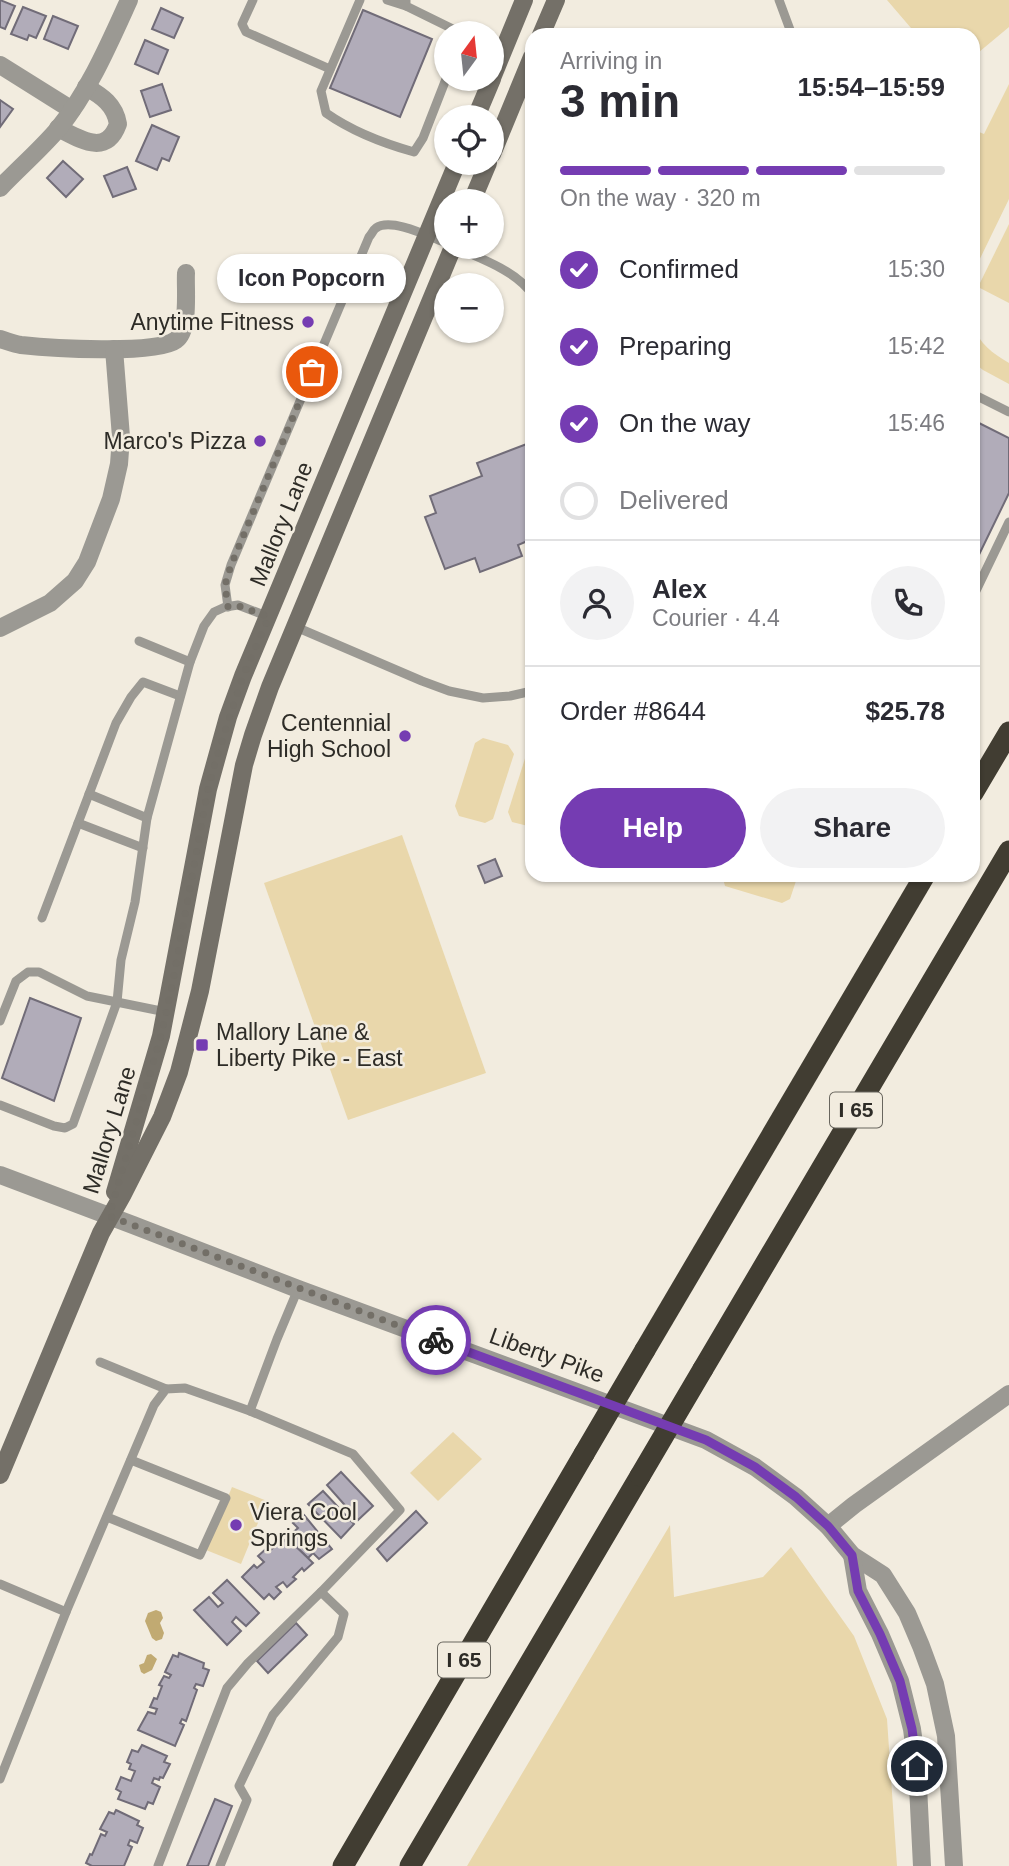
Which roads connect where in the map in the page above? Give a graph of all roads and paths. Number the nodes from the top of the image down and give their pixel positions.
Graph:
1 (129, 0) edge
2 (253, 0) edge
3 (360, 0) edge
4 (387, 0) edge
5 (524, 0) edge
6 (556, 0) edge
7 (779, 0) edge
8 (406, 3) edge
9 (439, 21) edge
10 (544, 28) edge
11 (789, 28) edge
12 (504, 38) edge
13 (0, 65) edge
14 (330, 69) junction
15 (525, 74) edge
16 (86, 87) junction
17 (441, 91) edge
18 (72, 110) junction
19 (504, 125) edge
20 (58, 128) junction
21 (452, 175) edge
22 (0, 188) edge
23 (427, 235) junction
24 (434, 238) edge
25 (449, 259) edge
26 (481, 259) edge
27 (186, 273) dead end
28 (525, 284) edge
29 (0, 339) edge
30 (114, 349) junction
31 (980, 398) edge
32 (1009, 412) edge
33 (1009, 522) edge
34 (980, 582) edge
35 (228, 607) junction
36 (269, 617) junction
37 (296, 627) junction
38 (0, 628) edge
39 (139, 641) dead end
40 (190, 662) junction
41 (525, 693) edge
42 (180, 696) junction
43 (1009, 732) edge
44 (980, 781) edge
45 (89, 794) junction
46 (147, 818) junction
47 (78, 823) junction
48 (143, 848) junction
49 (1009, 851) edge
50 (921, 882) edge
51 (42, 918) dead end
52 (117, 1002) junction
53 (166, 1012) junction
54 (0, 1021) edge
55 (0, 1105) edge
56 (0, 1175) edge
57 (109, 1216) junction
58 (298, 1289) junction
59 (100, 1362) dead end
60 (166, 1389) junction
61 (1009, 1394) edge
62 (250, 1411) junction
63 (131, 1460) junction
64 (0, 1475) edge
65 (107, 1517) junction
66 (828, 1526) junction
67 (852, 1555) junction
68 (0, 1584) edge
69 (321, 1591) junction
70 (66, 1612) junction
71 (0, 1779) edge
72 (158, 1866) edge
73 (220, 1866) edge
74 (343, 1866) edge
75 (410, 1866) edge
76 (922, 1866) edge
77 (954, 1866) edge

1 - 16 street
2 - 14 lane
3 - 14 lane
4 - 8 lane
5 - 12 main road
6 - 10 main road
7 - 11 lane
8 - 9 lane
13 - 18 street
14 - 17 lane
15 - 19 main road
16 - 18 street
16 - 20 street
18 - 20 street
20 - 22 street
21 - 23 main road, Mallory Lane
23 - 24 lane
23 - 35 lane
23 - 36 main road, Mallory Lane
25 - 37 main road, Mallory Lane
26 - 28 lane
27 - 30 street
29 - 30 street
30 - 38 street
31 - 32 lane
33 - 34 lane
35 - 36 lane
35 - 40 lane
36 - 37 main road
36 - 53 main road, Mallory Lane
37 - 41 lane
37 - 57 main road, Mallory Lane
39 - 40 lane
40 - 42 lane
42 - 45 lane
42 - 46 lane
43 - 44 highway
45 - 46 lane
45 - 47 lane
46 - 48 lane
47 - 48 lane
47 - 51 lane
48 - 52 lane
49 - 75 highway, I 65 / I 65, bridge
50 - 74 highway, I 65, bridge
52 - 53 lane
52 - 54 lane
52 - 55 lane
53 - 57 main road, Mallory Lane
56 - 57 street, Liberty Pike
57 - 58 street, Liberty Pike
57 - 64 main road
58 - 62 lane
58 - 66 street, Liberty Pike
59 - 60 lane
60 - 62 lane
60 - 63 lane
61 - 66 street
62 - 69 lane
63 - 65 lane
63 - 65 lane
65 - 70 lane
66 - 67 street, Liberty Pike
67 - 76 street
67 - 77 street, Liberty Pike
68 - 70 lane
69 - 72 lane
69 - 73 lane
70 - 71 lane

